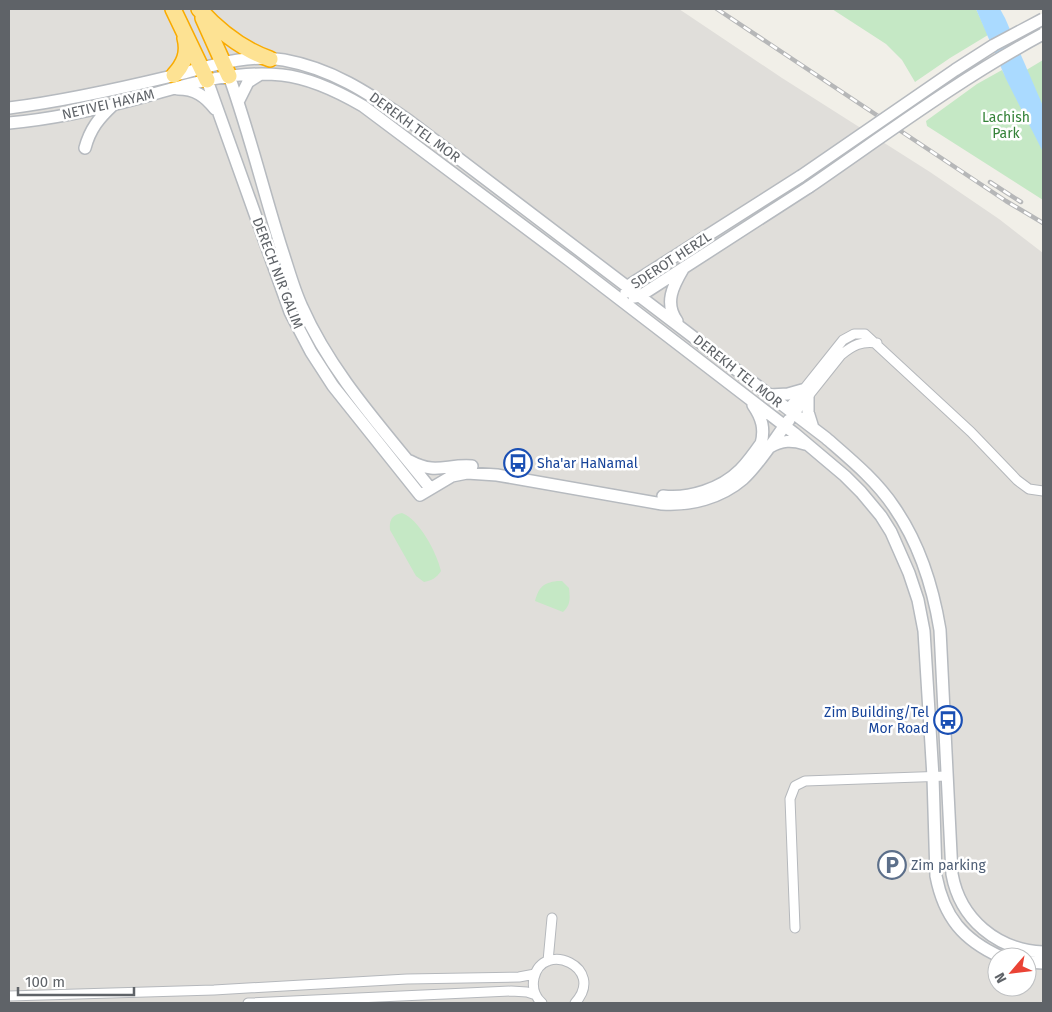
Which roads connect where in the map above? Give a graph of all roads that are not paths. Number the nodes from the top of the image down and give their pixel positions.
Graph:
1 (173, 9) edge
2 (198, 9) edge
3 (1043, 19) edge
4 (181, 27) junction
5 (1043, 34) edge
6 (270, 58) junction
7 (226, 69) junction
8 (204, 74) junction
9 (260, 74) junction
10 (171, 82) junction
11 (238, 102) junction
12 (114, 104) junction
13 (9, 108) edge
14 (219, 114) junction
15 (9, 123) edge
16 (86, 148) dead end
17 (685, 267) junction
18 (628, 286) junction
19 (640, 296) junction
20 (623, 301) junction
21 (681, 326) junction
22 (805, 393) junction
23 (770, 395) junction
24 (750, 399) junction
25 (791, 411) junction
26 (782, 423) junction
27 (812, 428) junction
28 (808, 445) junction
29 (764, 447) junction
30 (408, 460) junction
31 (450, 468) junction
32 (427, 485) junction
33 (1043, 491) edge
34 (932, 776) junction
35 (947, 776) junction
36 (552, 918) dead end
37 (795, 928) dead end
38 (987, 950) edge
39 (1043, 952) edge
40 (548, 961) junction
41 (535, 974) junction
42 (536, 995) junction
43 (9, 996) edge
44 (248, 1003) edge
45 (542, 1003) edge
46 (575, 1003) edge

1 - 4 highway
2 - 6 highway
2 - 7 highway, DERECH NIR GALIM
3 - 18 street, SDEROT HERZL, bridge
4 - 8 highway
4 - 10 highway
5 - 17 street, SDEROT HERZL, bridge
6 - 7 street, DEREKH TEL MOR
6 - 18 street, DEREKH TEL MOR
7 - 8 street, DEREKH TEL MOR
7 - 9 street, DEREKH TEL MOR
7 - 11 street, DERECH NIR GALIM
8 - 10 street, NETIVEI HAYAM
8 - 14 street, DERECH NIR GALIM
9 - 11 street
9 - 20 street, DEREKH TEL MOR
10 - 12 street, NETIVEI HAYAM
10 - 13 street, NETIVEI HAYAM
10 - 14 street
11 - 30 street, DERECH NIR GALIM
12 - 15 street, NETIVEI HAYAM
12 - 16 street
14 - 32 street, DERECH NIR GALIM
17 - 19 street, SDEROT HERZL
17 - 21 street
18 - 19 street, DEREKH TEL MOR
18 - 20 street, SDEROT HERZL
19 - 20 street, SDEROT HERZL
19 - 21 street, DEREKH TEL MOR
20 - 24 street, DEREKH TEL MOR
21 - 23 street, DEREKH TEL MOR
22 - 23 street
22 - 25 street
22 - 27 street
22 - 33 street
23 - 25 street, DEREKH TEL MOR
24 - 26 street, DEREKH TEL MOR
24 - 29 street
25 - 26 street
25 - 27 street, DEREKH TEL MOR
26 - 28 street, DEREKH TEL MOR
26 - 29 street
27 - 35 street, DEREKH TEL MOR
28 - 29 street
28 - 34 street, DEREKH TEL MOR
29 - 31 street
29 - 32 street
30 - 31 street
30 - 32 street, DERECH NIR GALIM
31 - 32 street
34 - 35 street
34 - 37 street
34 - 38 street, DEREKH TEL MOR
35 - 39 street, DEREKH TEL MOR
36 - 40 street
40 - 41 street
40 - 46 street
41 - 42 street
41 - 43 street
42 - 44 street
42 - 45 street

